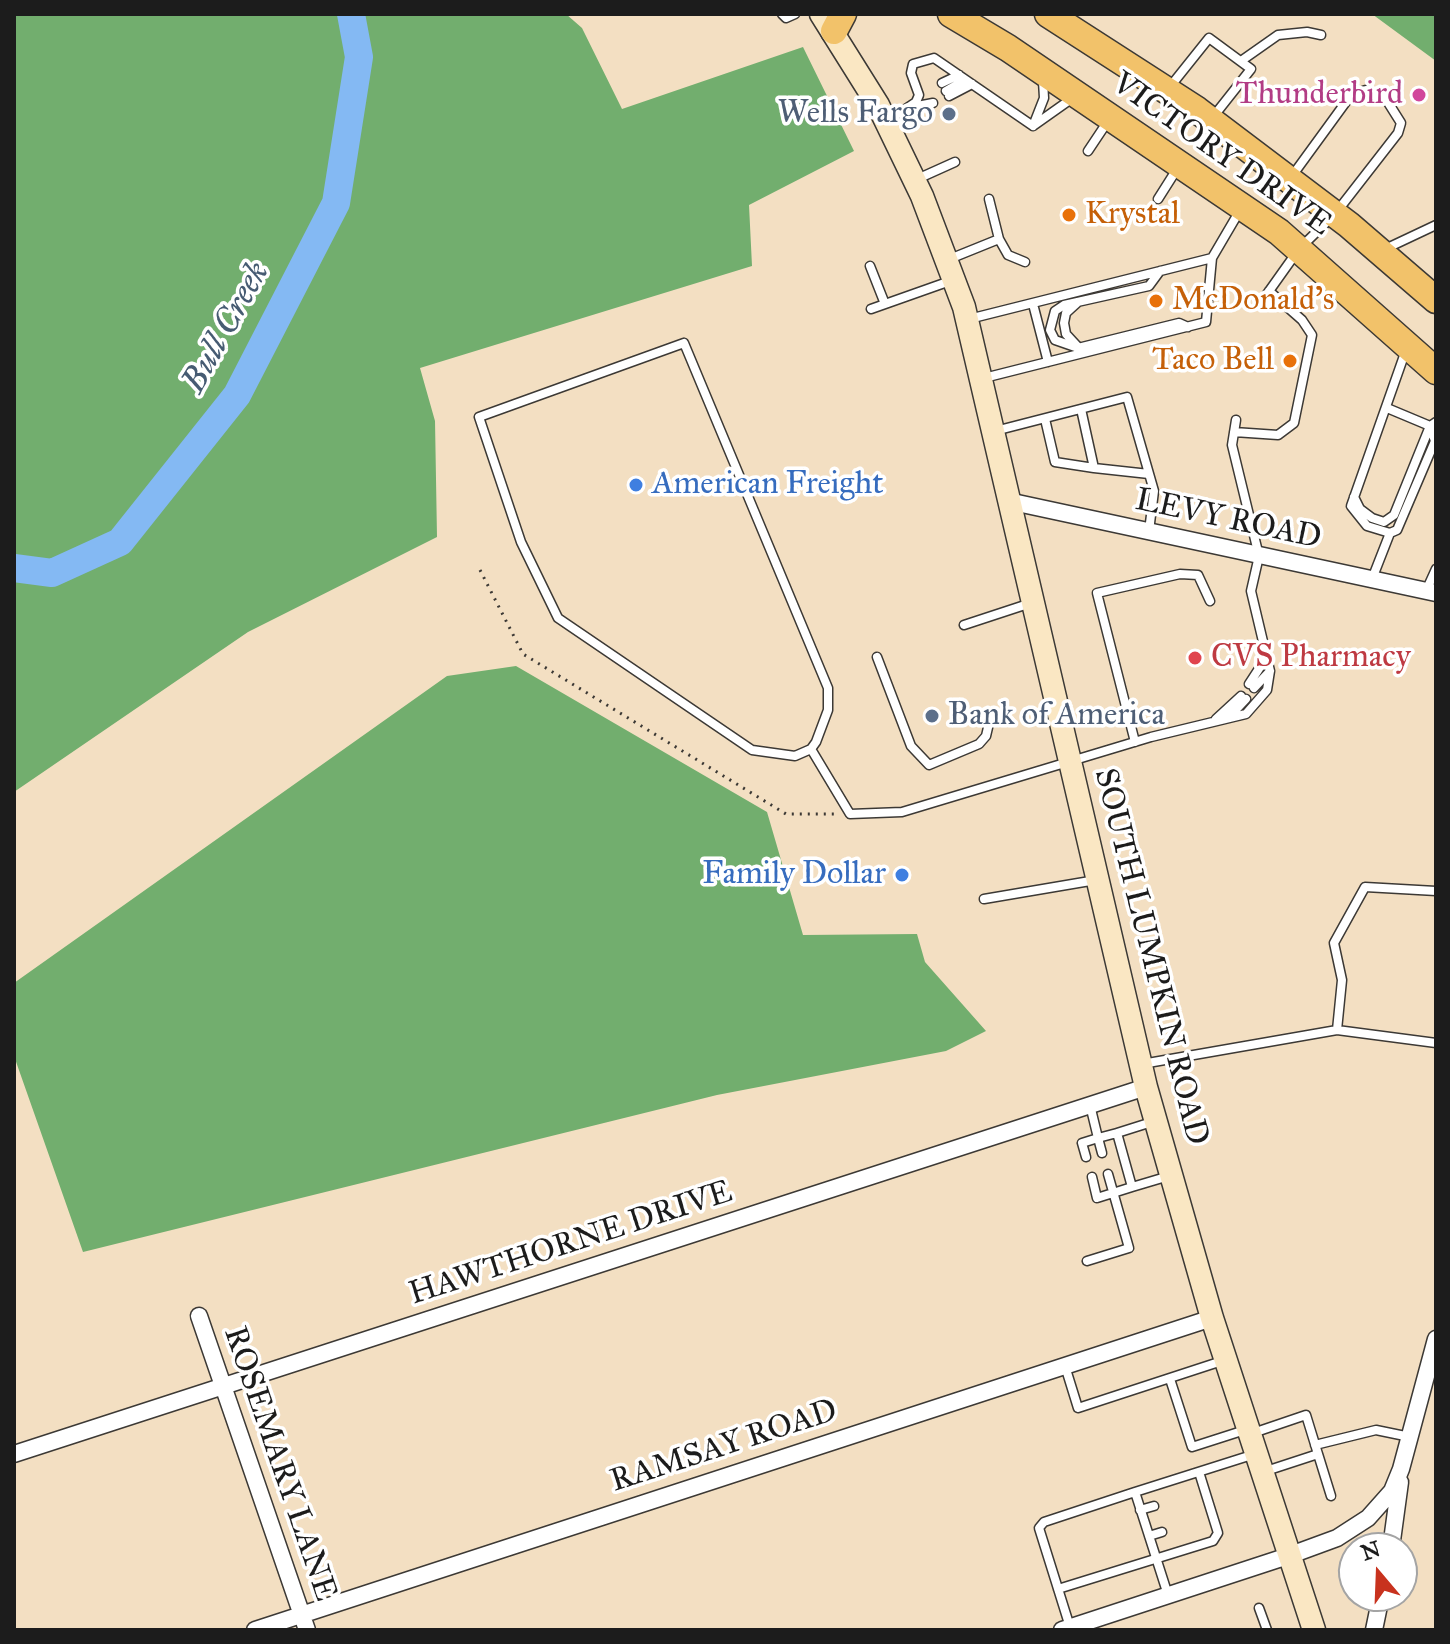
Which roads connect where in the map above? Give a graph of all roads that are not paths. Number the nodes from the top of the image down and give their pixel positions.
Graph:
1 (782, 14) edge
2 (795, 14) edge
3 (951, 14) edge
4 (1048, 14) edge
5 (832, 18) edge
6 (1321, 35) dead end
7 (1241, 61) junction
8 (1043, 72) junction
9 (962, 77) junction
10 (1167, 91) junction
11 (1077, 95) junction
12 (1110, 117) junction
13 (886, 121) junction
14 (1210, 121) junction
15 (1033, 126) junction
16 (1088, 151) dead end
17 (955, 162) dead end
18 (1179, 164) junction
19 (914, 180) junction
20 (1289, 180) junction
21 (989, 199) dead end
22 (1158, 199) dead end
23 (1242, 206) junction
24 (1335, 214) junction
25 (1436, 225) edge
26 (999, 239) junction
27 (1299, 249) junction
28 (1380, 252) junction
29 (1212, 258) junction
30 (1025, 262) dead end
31 (870, 266) dead end
32 (950, 270) junction
33 (1160, 271) junction
34 (1269, 291) junction
35 (1436, 300) edge
36 (1262, 301) dead end
37 (1077, 303) junction
38 (885, 304) junction
39 (1033, 304) junction
40 (871, 309) dead end
41 (967, 320) junction
42 (1188, 327) junction
43 (1408, 344) junction
44 (1078, 348) junction
45 (1048, 362) junction
46 (1436, 371) edge
47 (980, 379) junction
48 (1387, 408) junction
49 (1081, 409) junction
50 (1045, 419) junction
51 (1236, 420) dead end
52 (1433, 424) edge
53 (991, 432) junction
54 (1234, 432) junction
55 (1094, 468) junction
56 (1149, 474) junction
57 (1354, 496) junction
58 (1008, 501) junction
59 (1149, 532) junction
60 (1390, 533) junction
61 (1259, 556) junction
62 (1436, 569) edge
63 (1371, 580) junction
64 (1431, 592) edge
65 (1210, 601) dead end
66 (1032, 603) junction
67 (964, 625) dead end
68 (877, 657) dead end
69 (1267, 658) junction
70 (1270, 671) junction
71 (1229, 718) junction
72 (990, 719) dead end
73 (1213, 723) junction
74 (1135, 742) junction
75 (811, 749) junction
76 (1069, 762) junction
77 (1097, 879) junction
78 (1436, 891) edge
79 (984, 899) dead end
80 (1337, 1030) junction
81 (1436, 1043) edge
82 (1144, 1076) junction
83 (1090, 1105) junction
84 (1156, 1121) junction
85 (1117, 1133) junction
86 (1098, 1138) junction
87 (1102, 1153) dead end
88 (1086, 1157) dead end
89 (1108, 1174) dead end
90 (1171, 1175) junction
91 (1092, 1177) dead end
92 (1132, 1187) junction
93 (1114, 1193) junction
94 (1087, 1261) dead end
95 (199, 1316) dead end
96 (1212, 1318) junction
97 (1436, 1339) edge
98 (1225, 1360) junction
99 (1065, 1366) junction
100 (1170, 1379) junction
101 (225, 1385) junction
102 (1410, 1437) junction
103 (1253, 1448) junction
104 (1316, 1449) junction
105 (14, 1454) edge
106 (1401, 1469) junction
107 (1199, 1472) junction
108 (1204, 1491) junction
109 (1135, 1492) junction
110 (1192, 1494) dead end
111 (1331, 1496) dead end
112 (1154, 1506) dead end
113 (1140, 1510) junction
114 (1213, 1516) junction
115 (1200, 1520) dead end
116 (1162, 1532) dead end
117 (1393, 1532) edge
118 (1149, 1536) junction
119 (1288, 1556) junction
120 (1156, 1559) junction
121 (1058, 1589) junction
122 (1168, 1595) junction
123 (1259, 1608) dead end
124 (304, 1622) edge
125 (1075, 1628) edge
126 (255, 1630) edge
127 (1267, 1630) edge
128 (1314, 1630) edge

1 - 2 lane
3 - 8 highway, VICTORY DRIVE
4 - 10 highway, VICTORY DRIVE
5 - 13 main road, SOUTH LUMPKIN ROAD
6 - 7 lane
7 - 10 lane
7 - 14 lane
8 - 11 highway, VICTORY DRIVE
8 - 15 lane
9 - 9 lane
9 - 13 lane
9 - 15 lane
10 - 14 highway, VICTORY DRIVE
11 - 12 highway, VICTORY DRIVE
11 - 15 lane
12 - 16 lane
12 - 18 highway, VICTORY DRIVE
13 - 19 main road, SOUTH LUMPKIN ROAD
14 - 20 highway, VICTORY DRIVE
17 - 19 lane
18 - 22 lane
18 - 23 highway, VICTORY DRIVE
19 - 32 main road, SOUTH LUMPKIN ROAD
20 - 24 highway, VICTORY DRIVE
20 - 24 lane
21 - 26 lane
23 - 27 highway, VICTORY DRIVE
23 - 29 lane
24 - 27 lane
24 - 28 highway, VICTORY DRIVE
25 - 28 lane
26 - 30 lane
26 - 32 lane
27 - 34 lane
27 - 43 highway, VICTORY DRIVE
28 - 35 highway, VICTORY DRIVE
29 - 33 lane
29 - 42 lane
31 - 38 lane
32 - 38 lane
32 - 41 main road, SOUTH LUMPKIN ROAD
33 - 37 lane
33 - 39 lane
34 - 36 lane
34 - 54 lane
37 - 44 lane
37 - 44 lane
38 - 40 lane
39 - 41 lane
39 - 45 lane
41 - 47 main road, SOUTH LUMPKIN ROAD
42 - 44 lane
42 - 45 lane
43 - 46 highway, VICTORY DRIVE
43 - 48 lane
45 - 47 lane
47 - 53 main road, SOUTH LUMPKIN ROAD
48 - 52 lane
48 - 57 lane
49 - 50 lane
49 - 55 lane
49 - 56 lane
50 - 53 lane
50 - 55 lane
51 - 54 lane
52 - 57 lane
52 - 60 lane
53 - 58 main road, SOUTH LUMPKIN ROAD
54 - 61 lane
55 - 56 lane
56 - 59 lane
57 - 60 lane
58 - 59 street, LEVY ROAD
58 - 66 main road, SOUTH LUMPKIN ROAD
59 - 61 street, LEVY ROAD
60 - 63 lane
61 - 63 street, LEVY ROAD
61 - 69 lane
62 - 64 lane
63 - 64 street, LEVY ROAD
65 - 74 lane
66 - 67 lane
66 - 76 main road, SOUTH LUMPKIN ROAD
68 - 72 lane
69 - 70 lane
69 - 70 lane
70 - 71 lane
71 - 73 lane
71 - 73 lane
73 - 74 lane
74 - 76 lane
75 - 75 lane
75 - 76 lane
76 - 77 main road, SOUTH LUMPKIN ROAD
77 - 79 lane
77 - 82 main road, SOUTH LUMPKIN ROAD
78 - 80 lane
80 - 81 lane
80 - 82 lane
82 - 83 street, HAWTHORNE DRIVE
82 - 84 main road, SOUTH LUMPKIN ROAD
83 - 86 lane
83 - 101 street, HAWTHORNE DRIVE
84 - 85 lane
84 - 90 main road, SOUTH LUMPKIN ROAD
85 - 86 lane
85 - 92 lane
86 - 87 lane
86 - 88 lane
89 - 93 lane
90 - 92 lane
90 - 96 main road, SOUTH LUMPKIN ROAD
91 - 93 lane
92 - 93 lane
93 - 94 lane
95 - 101 street, ROSEMARY LANE
96 - 98 main road, SOUTH LUMPKIN ROAD
96 - 99 street, RAMSAY ROAD
97 - 102 street
98 - 100 lane
98 - 103 main road, SOUTH LUMPKIN ROAD
99 - 100 lane
99 - 124 street, RAMSAY ROAD
100 - 103 lane
101 - 105 street, HAWTHORNE DRIVE
101 - 124 street, ROSEMARY LANE
102 - 104 lane
102 - 106 street
103 - 104 lane
103 - 104 lane
103 - 107 lane
103 - 119 main road, SOUTH LUMPKIN ROAD
104 - 111 lane
106 - 117 street
106 - 119 street
107 - 108 lane
107 - 109 lane
108 - 110 lane
108 - 114 lane
109 - 113 lane
109 - 121 lane
112 - 113 lane
113 - 118 lane
114 - 115 lane
114 - 120 lane
116 - 118 lane
118 - 120 lane
119 - 122 street
119 - 128 main road, SOUTH LUMPKIN ROAD
120 - 121 lane
120 - 122 lane
121 - 125 lane
122 - 125 street
123 - 127 lane
124 - 126 street, RAMSAY ROAD

